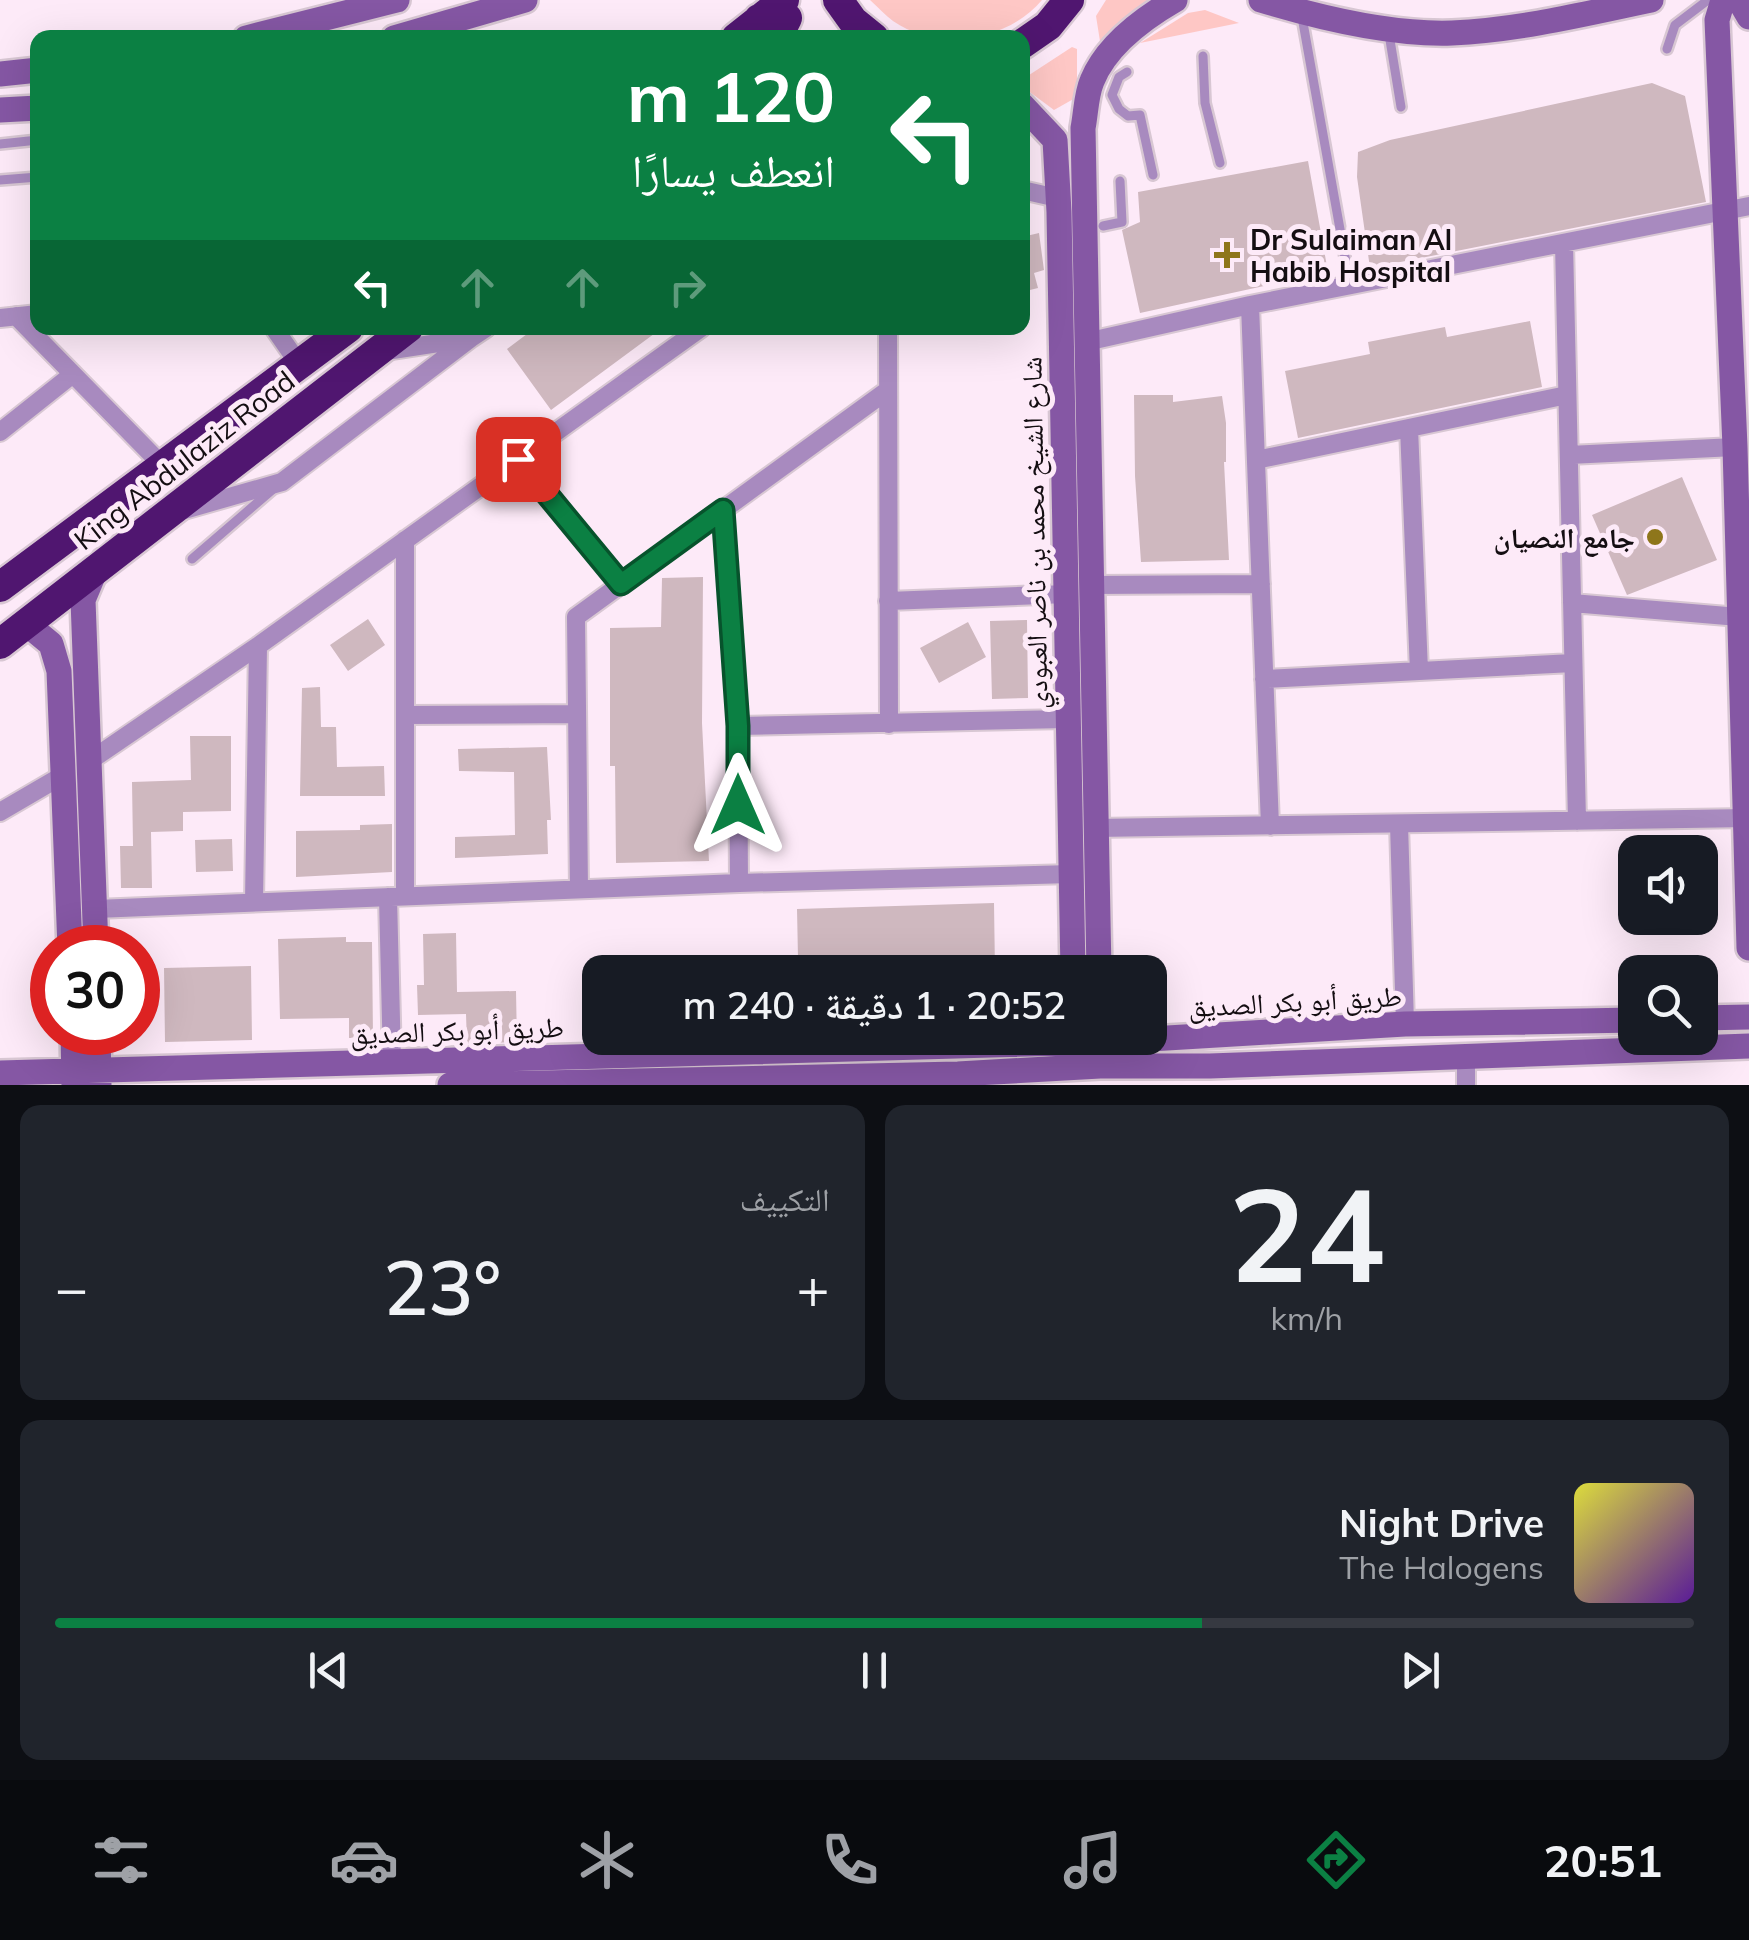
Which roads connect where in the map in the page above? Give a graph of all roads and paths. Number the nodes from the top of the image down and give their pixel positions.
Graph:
1 (397, 0) edge
2 (525, 0) edge
3 (784, 0) edge
4 (838, 0) edge
5 (1069, 0) edge
6 (1176, 0) edge
7 (1651, 0) edge
8 (1708, 0) edge
9 (1724, 0) edge
10 (1739, 0) edge
11 (1262, 1) edge
12 (1301, 12) junction
13 (1749, 17) edge
14 (1387, 27) junction
15 (278, 30) edge
16 (422, 30) edge
17 (759, 30) edge
18 (864, 30) edge
19 (1030, 38) edge
20 (1668, 49) dead end
21 (1203, 56) dead end
22 (30, 71) edge
23 (1127, 72) dead end
24 (0, 74) edge
25 (1402, 107) dead end
26 (30, 108) edge
27 (0, 110) edge
28 (1030, 113) edge
29 (30, 141) edge
30 (0, 144) edge
31 (1220, 163) dead end
32 (1153, 176) dead end
33 (30, 178) edge
34 (0, 180) edge
35 (1120, 182) dead end
36 (1030, 192) edge
37 (1738, 209) edge
38 (1059, 212) junction
39 (1103, 226) dead end
40 (1564, 243) junction
41 (1350, 285) junction
42 (1250, 305) junction
43 (8, 317) edge
44 (279, 335) edge
45 (335, 335) edge
46 (399, 335) edge
47 (469, 335) edge
48 (476, 335) edge
49 (691, 335) edge
50 (888, 335) edge
51 (1086, 342) junction
52 (375, 353) junction
53 (299, 364) junction
54 (73, 374) junction
55 (888, 390) junction
56 (1567, 395) junction
57 (1409, 428) junction
58 (0, 432) edge
59 (1734, 447) junction
60 (1568, 455) junction
61 (518, 459) junction
62 (1256, 460) junction
63 (162, 466) junction
64 (282, 482) junction
65 (723, 510) junction
66 (166, 516) junction
67 (405, 540) junction
68 (192, 559) dead end
69 (96, 569) junction
70 (621, 584) junction
71 (1261, 584) junction
72 (0, 587) edge
73 (1078, 589) junction
74 (888, 601) junction
75 (1572, 603) junction
76 (1739, 617) junction
77 (28, 625) junction
78 (0, 644) edge
79 (258, 646) junction
80 (1573, 663) junction
81 (1419, 671) junction
82 (1264, 679) junction
83 (577, 714) junction
84 (405, 715) junction
85 (1067, 720) junction
86 (889, 724) junction
87 (738, 726) junction
88 (92, 760) junction
89 (65, 774) junction
90 (0, 812) edge
91 (1747, 818) edge
92 (1577, 821) junction
93 (1399, 824) junction
94 (1270, 826) junction
95 (1095, 828) junction
96 (1072, 874) junction
97 (738, 883) junction
98 (579, 889) junction
99 (396, 896) junction
100 (254, 902) junction
101 (96, 909) junction
102 (69, 925) edge
103 (96, 925) edge
104 (1749, 948) edge
105 (1073, 955) edge
106 (1098, 955) edge
107 (1749, 1017) edge
108 (1718, 1018) edge
109 (1618, 1020) edge
110 (1405, 1024) junction
111 (1749, 1046) edge
112 (600, 1055) edge
113 (1466, 1056) junction
114 (1100, 1058) edge
115 (392, 1062) junction
116 (0, 1073) edge
117 (1074, 1077) edge
118 (86, 1078) edge
119 (958, 1080) edge
120 (484, 1084) edge
121 (450, 1085) edge
122 (1466, 1085) edge

1 - 15 main road
2 - 16 main road
3 - 17 highway
4 - 18 highway
5 - 19 highway
6 - 51 main road, شارع الشيخ محمد بن ناصر العبودي
7 - 14 main road
8 - 20 lane
9 - 37 main road
10 - 13 main road
11 - 12 main road
12 - 14 main road
12 - 41 lane
14 - 25 lane
21 - 31 lane
22 - 24 main road
23 - 32 lane
26 - 27 main road
28 - 38 main road, شارع الشيخ محمد بن ناصر العبودي
29 - 30 lane
33 - 34 lane
35 - 39 lane
36 - 38 street
37 - 40 street
37 - 59 main road
38 - 73 main road, شارع الشيخ محمد بن ناصر العبودي
40 - 41 street
40 - 56 street
41 - 42 street
42 - 51 street
42 - 62 street
43 - 54 street
44 - 53 street
45 - 53 highway, King Abdulaziz Road
46 - 52 highway, King Abdulaziz Road
47 - 52 street
48 - 64 street
49 - 61 street
50 - 55 street
51 - 73 main road, شارع الشيخ محمد بن ناصر العبودي
52 - 66 highway, King Abdulaziz Road
53 - 63 highway, King Abdulaziz Road
54 - 58 street
54 - 63 street
55 - 65 street
55 - 74 street
56 - 57 street
56 - 60 street
57 - 62 street
57 - 81 street
59 - 60 street
59 - 76 main road
60 - 75 street
61 - 67 street
61 - 70 street
62 - 71 street
63 - 72 highway, King Abdulaziz Road
64 - 66 street
64 - 68 lane
65 - 70 street
65 - 87 street
66 - 69 highway, King Abdulaziz Road
67 - 79 street
67 - 84 street
69 - 77 highway, King Abdulaziz Road
69 - 88 main road
70 - 83 street
71 - 73 street
71 - 82 street
73 - 74 street
73 - 85 main road, شارع الشيخ محمد بن ناصر العبودي
73 - 95 main road, شارع الشيخ محمد بن ناصر العبودي
74 - 86 street
75 - 76 street
75 - 80 street
76 - 91 main road
77 - 78 highway, King Abdulaziz Road
77 - 89 main road
79 - 88 street
79 - 100 street
80 - 81 street
80 - 92 street
81 - 82 street
82 - 94 street
83 - 84 street
83 - 98 street
84 - 99 street
85 - 86 street
85 - 96 main road, شارع الشيخ محمد بن ناصر العبودي
86 - 87 street
87 - 97 street
88 - 101 main road
89 - 90 street
89 - 102 main road
91 - 92 street
91 - 104 main road
92 - 93 street
93 - 94 street
93 - 110 street
94 - 95 street
95 - 106 main road, شارع الشيخ محمد بن ناصر العبودي
96 - 97 street
96 - 105 main road, شارع الشيخ محمد بن ناصر العبودي
97 - 98 street
98 - 99 street
99 - 100 street
99 - 115 street
100 - 101 street
101 - 103 main road
107 - 108 main road
109 - 110 main road, طريق أبو بكر الصديق
110 - 114 main road, طريق أبو بكر الصديق
111 - 113 main road, طريق أبو بكر الصديق
112 - 115 main road, طريق أبو بكر الصديق
113 - 114 main road, طريق أبو بكر الصديق
113 - 122 street
114 - 117 main road, طريق أبو بكر الصديق
115 - 118 main road, طريق أبو بكر الصديق
116 - 118 main road, طريق أبو بكر الصديق
117 - 119 main road, طريق أبو بكر الصديق
119 - 120 main road, طريق أبو بكر الصديق
120 - 121 main road, طريق أبو بكر الصديق

